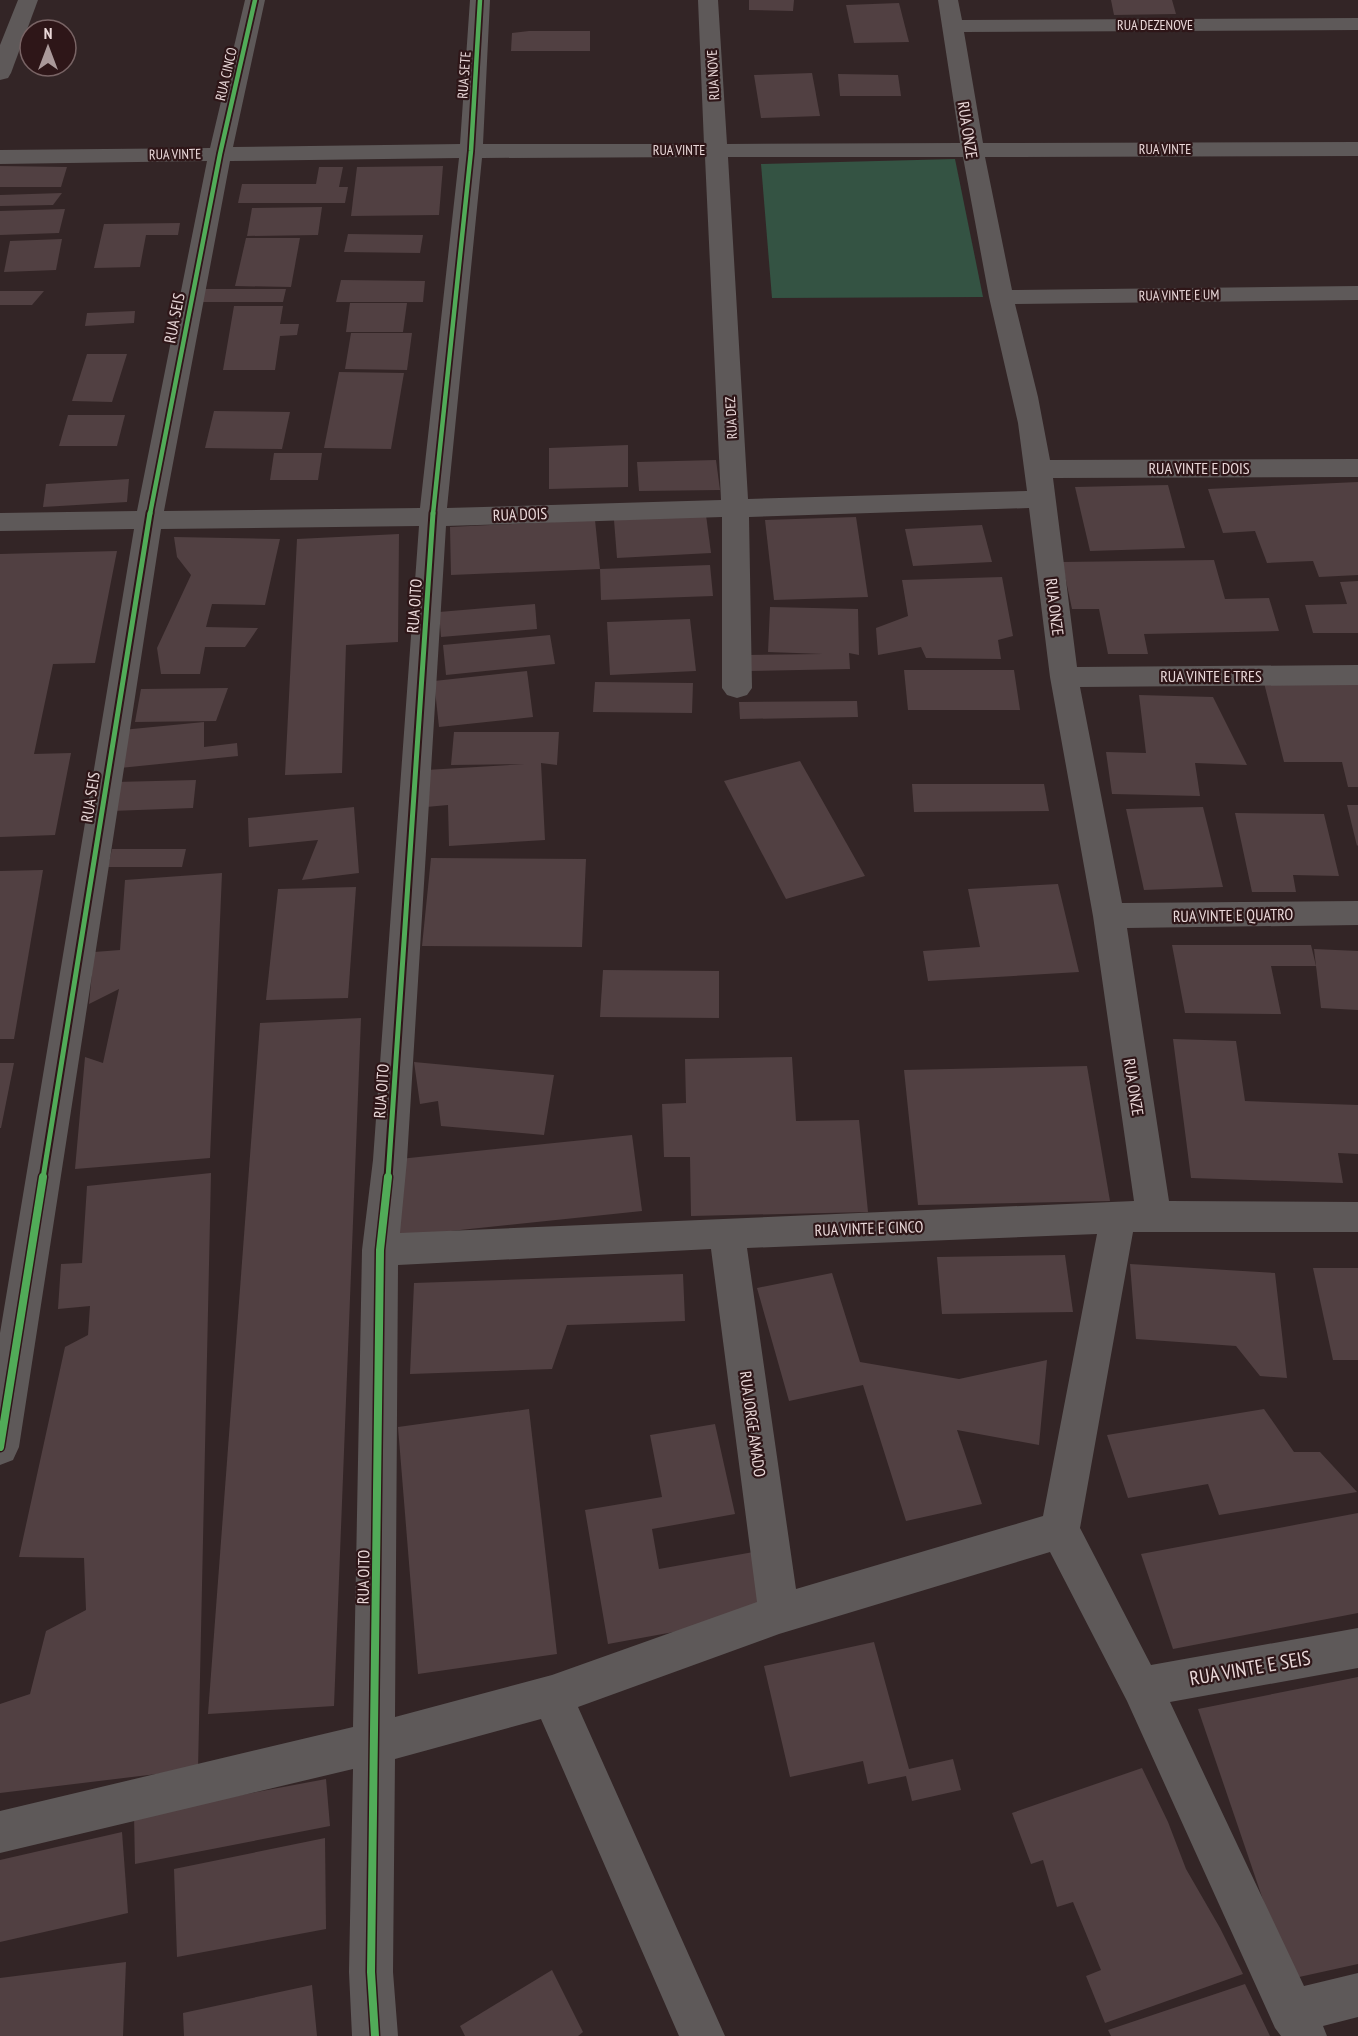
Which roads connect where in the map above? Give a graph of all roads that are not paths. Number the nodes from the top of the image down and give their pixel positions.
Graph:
1 (28, 0) edge
2 (255, 0) edge
3 (480, 0) edge
4 (708, 0) edge
5 (950, 13) edge
6 (1358, 24) edge
7 (0, 73) edge
8 (717, 149) junction
9 (971, 149) junction
10 (1358, 149) edge
11 (471, 151) junction
12 (220, 154) junction
13 (0, 157) edge
14 (1358, 293) edge
15 (1001, 297) junction
16 (1358, 468) edge
17 (1039, 469) junction
18 (1041, 499) junction
19 (735, 506) junction
20 (433, 517) junction
21 (148, 520) junction
22 (0, 522) edge
23 (1358, 675) edge
24 (1064, 677) junction
25 (737, 688) dead end
26 (1358, 914) edge
27 (1108, 916) junction
28 (1136, 1217) junction
29 (1358, 1217) edge
30 (727, 1233) junction
31 (380, 1250) junction
32 (0, 1447) edge
33 (1060, 1530) junction
34 (779, 1614) junction
35 (1358, 1648) edge
36 (1141, 1687) junction
37 (552, 1696) junction
38 (375, 1743) junction
39 (0, 1832) edge
40 (1358, 1995) edge
41 (1297, 2024) edge
42 (375, 2036) edge
43 (702, 2036) edge

1 - 7 street
2 - 12 street, RUA CINCO
3 - 11 street, RUA SETE
4 - 8 street, RUA NOVE
5 - 6 street, RUA DEZENOVE
5 - 9 street, RUA ONZE
8 - 9 street, RUA VINTE
8 - 11 street, RUA VINTE
8 - 19 street, RUA DEZ
9 - 10 street, RUA VINTE
9 - 15 street, RUA ONZE
11 - 12 street, RUA VINTE
11 - 20 street, RUA OITO
12 - 13 street, RUA VINTE
12 - 21 street, RUA SEIS
14 - 15 street, RUA VINTE E UM
15 - 17 street, RUA ONZE
16 - 17 street, RUA VINTE E DOIS
17 - 18 street, RUA ONZE
18 - 19 street, RUA DOIS
18 - 24 street, RUA ONZE
19 - 20 street, RUA DOIS
19 - 25 street, RUA DEZ
20 - 21 street, RUA DOIS
20 - 31 street, RUA OITO
21 - 22 street, RUA DOIS
21 - 32 street, RUA SEIS
23 - 24 street, RUA VINTE E TRES
24 - 27 street, RUA ONZE
26 - 27 street, RUA VINTE E QUATRO
27 - 28 street, RUA ONZE
28 - 29 street, RUA VINTE E CINCO
28 - 30 street, RUA VINTE E CINCO
28 - 33 street, RUA ONZE
30 - 31 street, RUA VINTE E CINCO
30 - 34 street, RUA JORGE AMADO
31 - 38 street, RUA OITO
33 - 34 street
33 - 36 street
34 - 37 street
35 - 36 street, RUA VINTE E SEIS
36 - 41 street
37 - 38 street
37 - 43 street
38 - 39 street
38 - 42 street, RUA OITO
40 - 41 street

